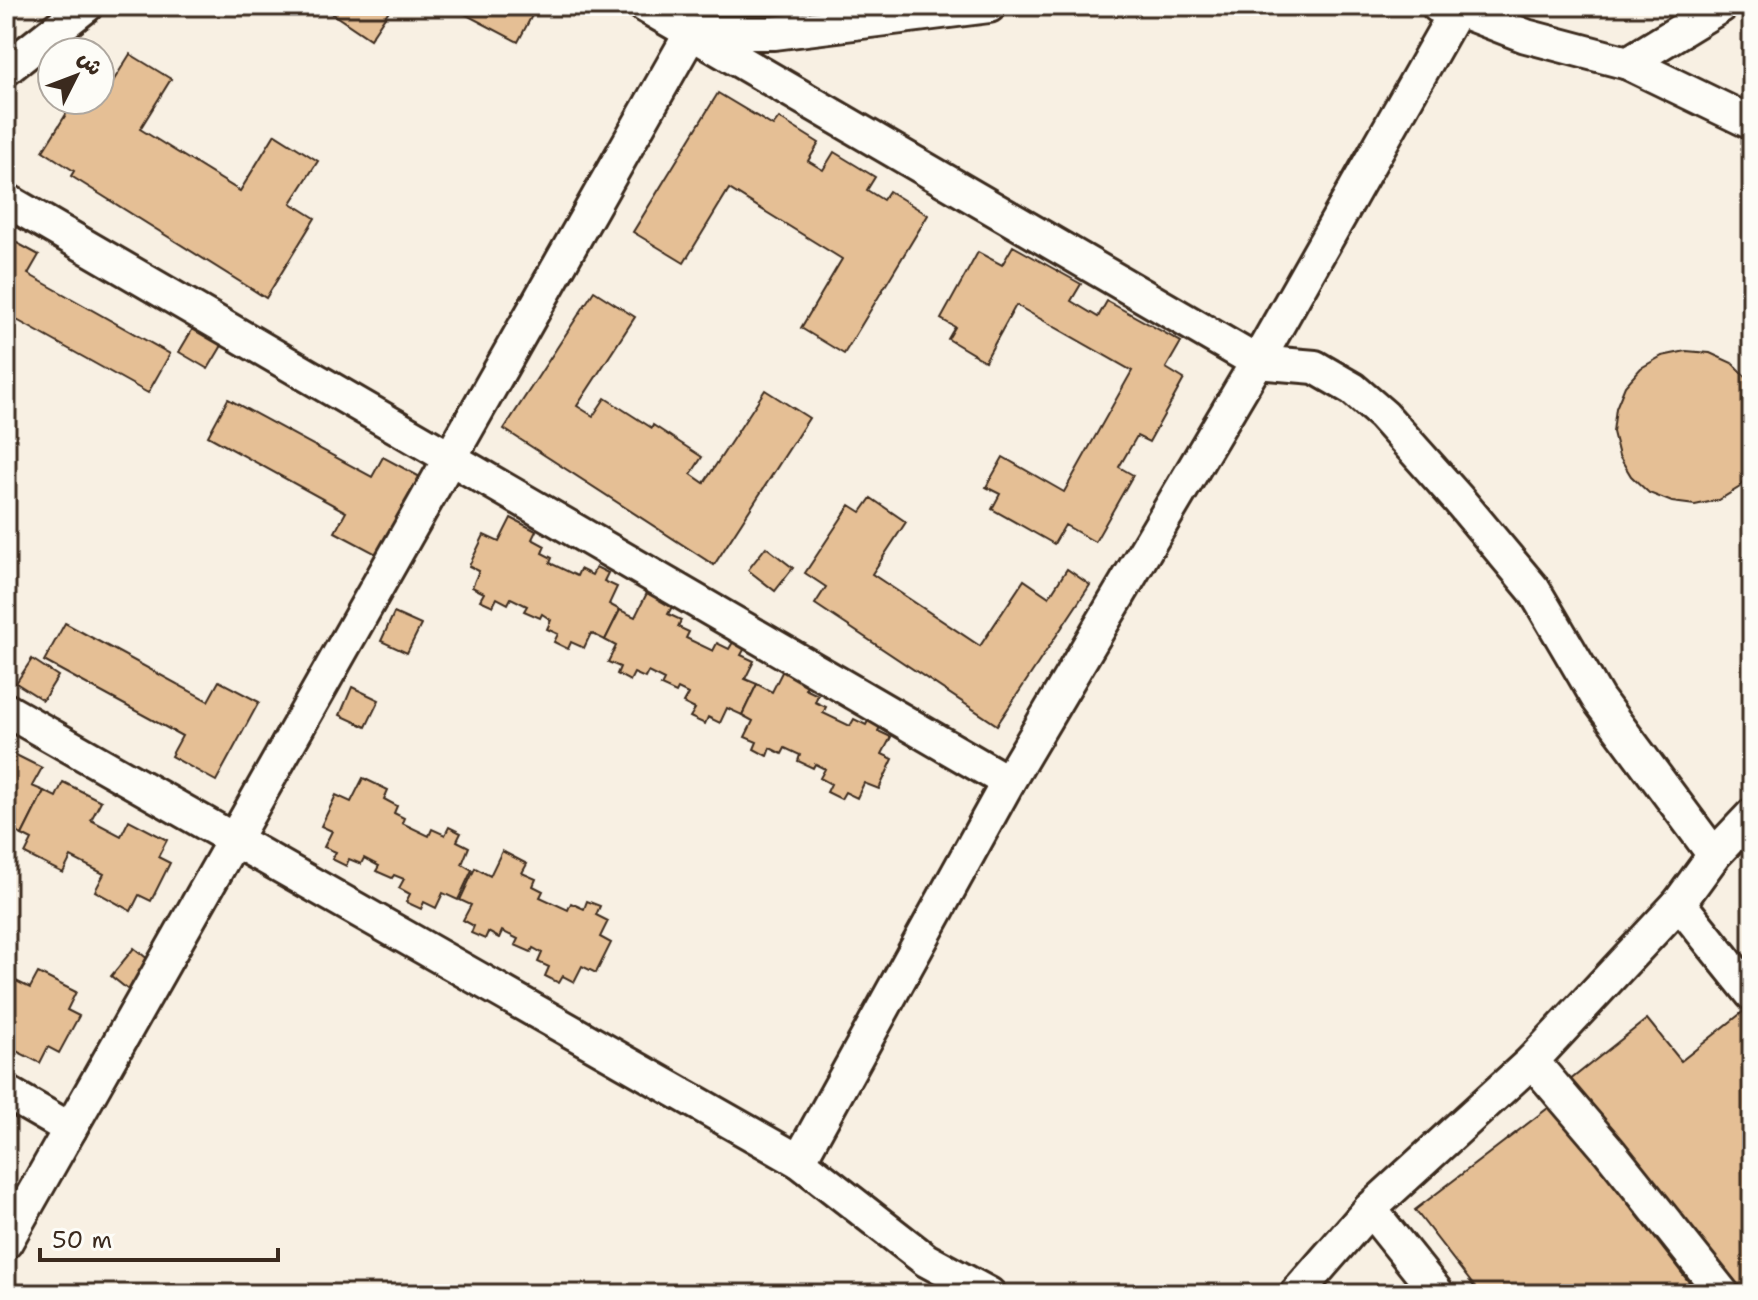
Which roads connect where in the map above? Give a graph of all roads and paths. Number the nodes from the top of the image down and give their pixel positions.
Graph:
1 (86, 6) edge
2 (645, 6) edge
3 (989, 6) edge
4 (1498, 6) edge
5 (1721, 6) edge
6 (1446, 7) edge
7 (916, 10) edge
8 (684, 19) edge
9 (1526, 36) junction
10 (1628, 63) junction
11 (6, 69) edge
12 (1752, 123) edge
13 (6, 200) edge
14 (1257, 362) junction
15 (450, 458) junction
16 (6, 710) edge
17 (1008, 782) junction
18 (1752, 815) edge
19 (234, 840) junction
20 (1714, 855) junction
21 (1679, 903) junction
22 (1752, 994) edge
23 (1532, 1061) junction
24 (6, 1092) edge
25 (70, 1129) junction
26 (799, 1161) junction
27 (1370, 1209) junction
28 (6, 1242) edge
29 (989, 1294) edge
30 (1296, 1294) edge
31 (1438, 1294) edge
32 (1723, 1294) edge

1 - 11 street
2 - 8 street
3 - 7 street
4 - 9 street
5 - 10 street
6 - 9 street
6 - 14 street
7 - 8 street
8 - 14 street
8 - 15 street
9 - 10 street
10 - 12 street
13 - 15 street
14 - 17 street
14 - 20 street
15 - 17 street
15 - 19 street
16 - 19 street
17 - 26 street
18 - 20 street
19 - 25 street
19 - 26 street
20 - 21 street
21 - 22 street
21 - 23 street
23 - 27 street
23 - 32 street
24 - 25 street
25 - 28 street
26 - 29 street
27 - 30 street
27 - 31 street

